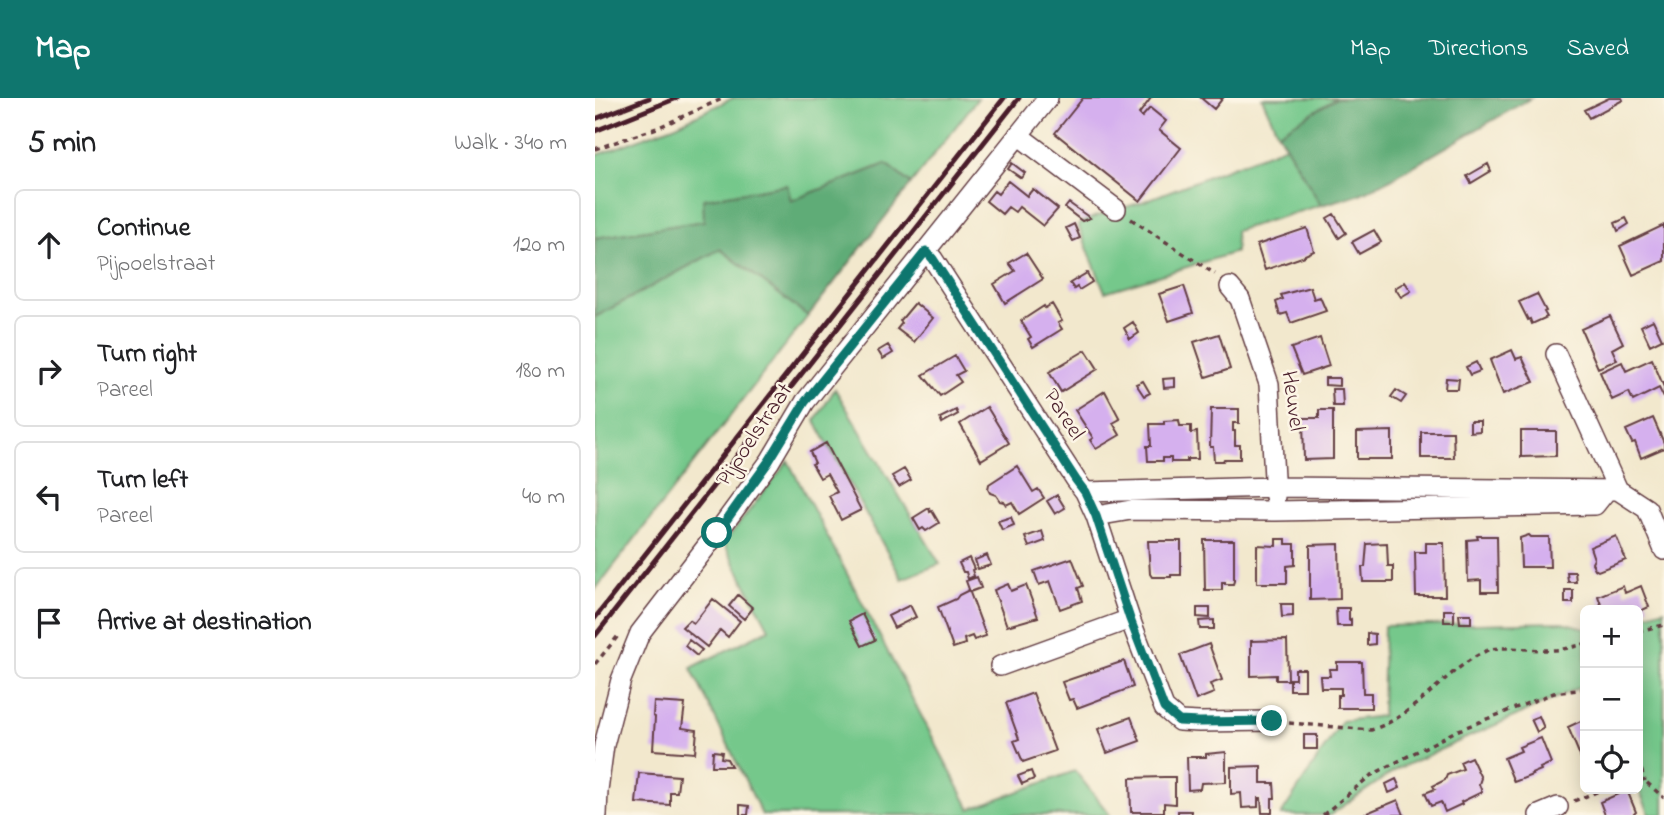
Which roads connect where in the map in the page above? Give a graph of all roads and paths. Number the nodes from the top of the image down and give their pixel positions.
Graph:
1 (724, 98) edge
2 (1048, 98) edge
3 (1018, 135) junction
4 (595, 149) edge
5 (1116, 209) joint
6 (926, 251) junction
7 (1230, 287) joint
8 (1556, 354) dead end
9 (1275, 487) junction
10 (1436, 489) junction
11 (1613, 490) junction
12 (1085, 492) junction
13 (1436, 509) junction
14 (1276, 511) junction
15 (1096, 516) junction
16 (1664, 550) edge
17 (1130, 619) junction
18 (1664, 625) edge
19 (1643, 630) edge
20 (1580, 645) edge
21 (1000, 666) dead end
22 (1580, 689) edge
23 (1272, 721) joint
24 (1643, 775) edge
25 (1645, 781) joint
26 (1591, 794) edge
27 (1664, 798) edge
28 (1558, 807) joint
29 (597, 815) edge
30 (1323, 815) edge
31 (1539, 815) edge

1 - 4 path
2 - 3 street, Pijpoelstraat
3 - 5 street
3 - 6 street, Pijpoelstraat
5 - 7 path
6 - 12 street, Pareel
6 - 29 street, Pijpoelstraat
7 - 9 street, Heuvel
8 - 11 street
9 - 10 street
9 - 12 street
9 - 14 street, Heuvel
10 - 11 street
10 - 13 street
11 - 13 street
11 - 16 street
12 - 15 street, Pareel
13 - 14 street
14 - 15 street
15 - 17 street, Pareel
17 - 21 street
17 - 23 street, Pareel
18 - 19 path
20 - 23 path
22 - 30 path
24 - 25 path
25 - 27 path
26 - 28 path
28 - 31 street

